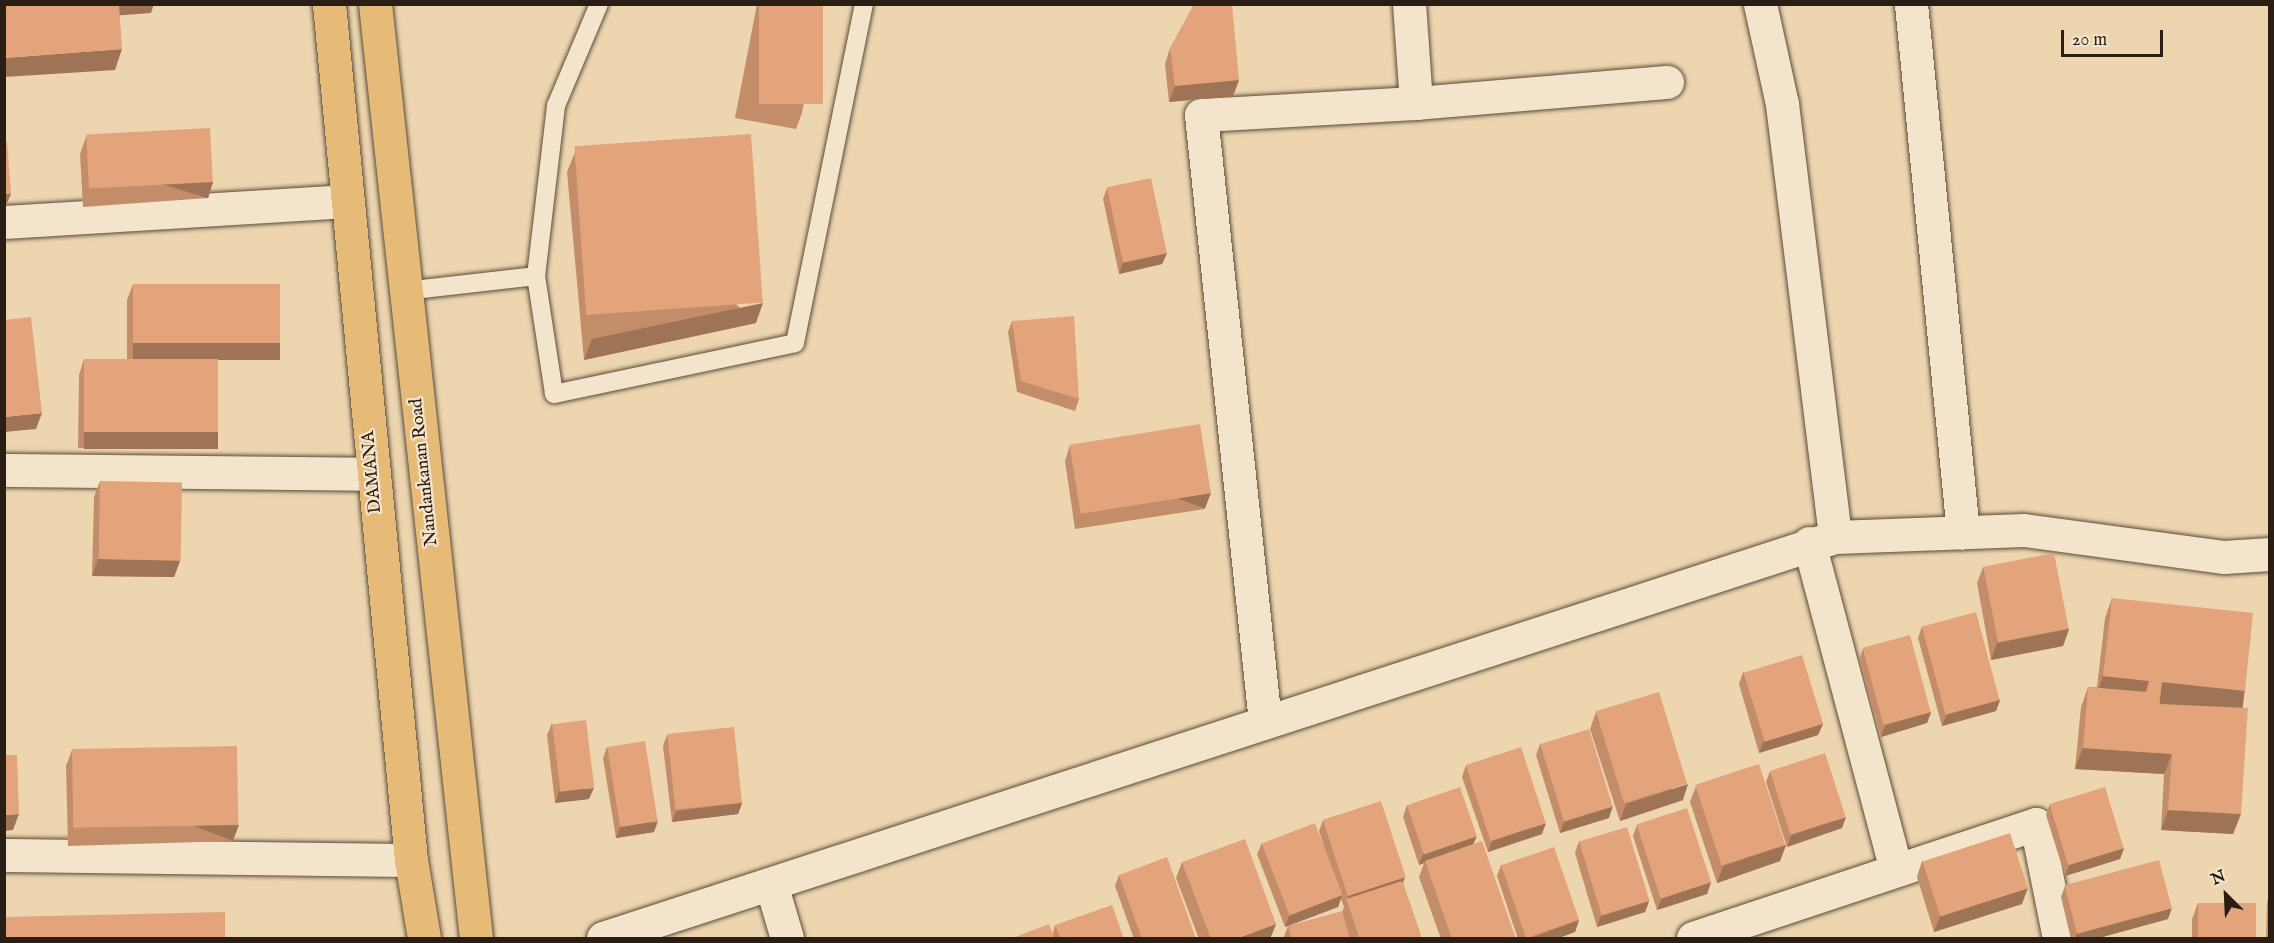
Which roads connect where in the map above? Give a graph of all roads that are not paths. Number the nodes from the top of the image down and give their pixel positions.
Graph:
1 (328, 4) edge
2 (375, 4) edge
3 (599, 4) edge
4 (864, 4) edge
5 (1409, 4) edge
6 (1760, 4) edge
7 (1911, 4) edge
8 (1667, 82) dead end
9 (1416, 103) junction
10 (347, 201) junction
11 (4, 222) edge
12 (536, 276) junction
13 (405, 291) junction
14 (4, 470) edge
15 (373, 474) junction
16 (1964, 532) junction
17 (1822, 540) junction
18 (2270, 554) edge
19 (445, 648) junction
20 (393, 655) junction
21 (1265, 722) junction
22 (4, 855) edge
23 (411, 860) junction
24 (1896, 869) junction
25 (771, 884) junction
26 (1762, 927) edge
27 (424, 939) edge
28 (476, 939) edge
29 (603, 939) edge
30 (787, 939) edge
31 (1693, 939) edge
32 (2059, 939) edge

1 - 10 main road, DAMANA
2 - 13 main road, Nandankanan Road
3 - 12 lane
4 - 12 lane
5 - 9 street
6 - 17 street
7 - 16 street
8 - 9 street
9 - 21 street
10 - 11 street
10 - 15 main road, DAMANA
12 - 13 lane
13 - 19 main road, Nandankanan Road
14 - 15 street
15 - 20 main road, DAMANA
16 - 17 street
16 - 18 street
17 - 21 street
17 - 24 street
19 - 20 main road
19 - 28 main road, Nandankanan Road
20 - 23 main road, DAMANA
21 - 25 street
22 - 23 street
23 - 27 main road, DAMANA
24 - 26 street
24 - 32 street
25 - 29 street
25 - 30 street
26 - 31 street

